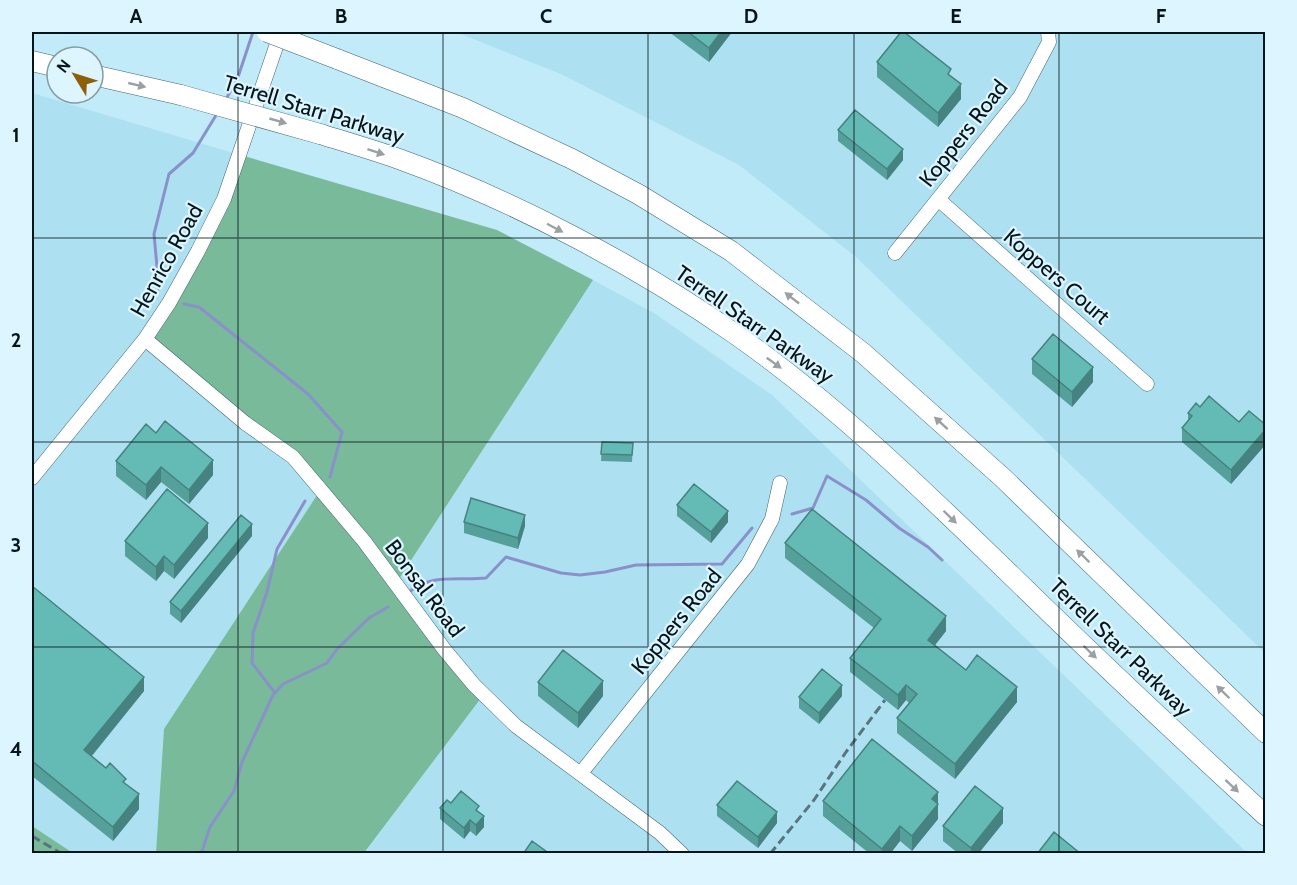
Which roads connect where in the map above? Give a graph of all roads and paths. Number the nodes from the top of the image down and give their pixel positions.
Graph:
1 (267, 32) edge
2 (281, 32) edge
3 (1048, 32) edge
4 (105, 78) edge
5 (938, 199) junction
6 (895, 253) dead end
7 (145, 339) junction
8 (1147, 384) dead end
9 (32, 478) edge
10 (780, 483) dead end
11 (1266, 732) edge
12 (581, 773) junction
13 (1266, 816) edge
14 (682, 854) edge

11 -> 1 highway, Terrell Starr Parkway, bridge
2 - 7 street, Henrico Road
3 - 5 street, Koppers Road
4 -> 13 highway, Terrell Starr Parkway, bridge
5 - 6 street, Koppers Road
5 - 8 street, Koppers Court
7 - 9 street, Henrico Road
7 - 12 street, Bonsal Road
10 - 12 street, Koppers Road
12 - 14 street, Bonsal Road

